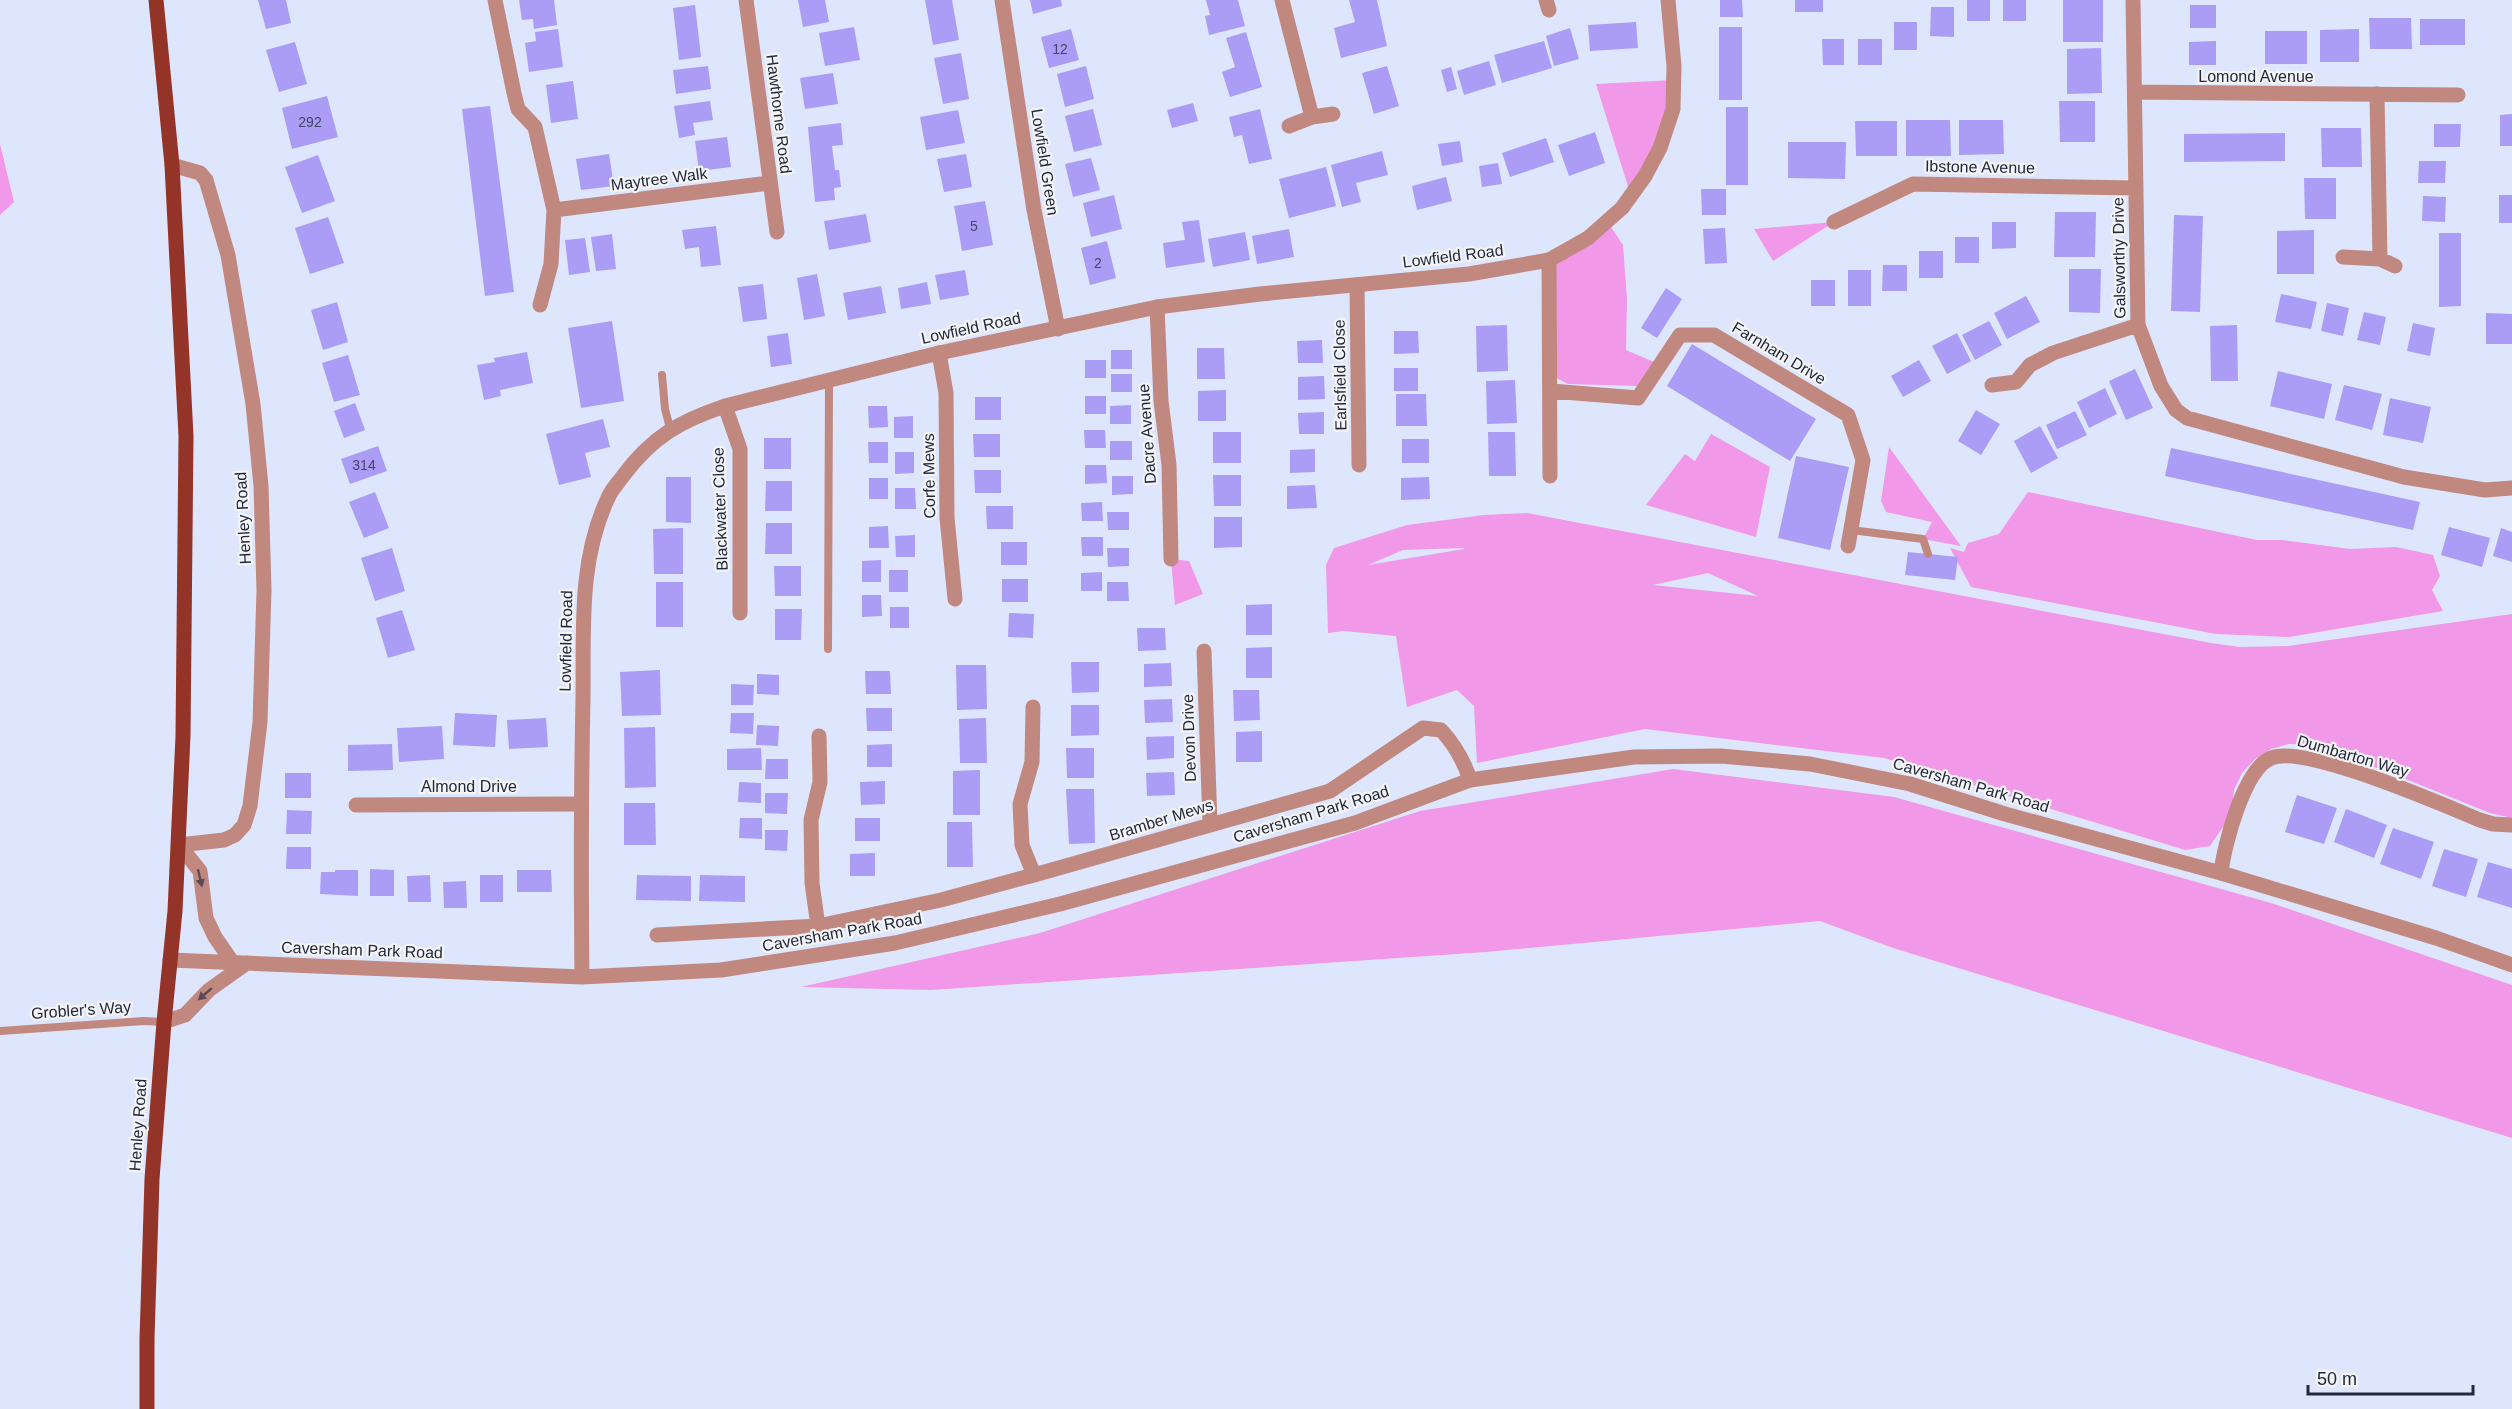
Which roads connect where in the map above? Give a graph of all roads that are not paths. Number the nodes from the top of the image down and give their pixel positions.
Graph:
1 (156, 0) edge
2 (495, 0) edge
3 (746, 0) edge
4 (1002, 0) edge
5 (1282, 0) edge
6 (1668, 0) edge
7 (2133, 0) edge
8 (2136, 92) junction
9 (2377, 94) junction
10 (2458, 95) dead end
11 (1333, 114) dead end
12 (1312, 117) junction
13 (1289, 126) dead end
14 (172, 165) junction
15 (769, 183) junction
16 (2135, 188) junction
17 (554, 210) junction
18 (1834, 222) dead end
19 (777, 232) dead end
20 (2343, 257) dead end
21 (2380, 259) junction
22 (1549, 260) junction
23 (2395, 266) dead end
24 (1357, 285) junction
25 (540, 305) dead end
26 (1157, 307) junction
27 (2138, 325) junction
28 (1058, 329) junction
29 (939, 353) junction
30 (662, 375) dead end
31 (829, 380) junction
32 (1992, 385) dead end
33 (1551, 391) junction
34 (726, 406) junction
35 (670, 428) junction
36 (1359, 465) dead end
37 (1550, 476) dead end
38 (2512, 488) edge
39 (1849, 538) joint
40 (1928, 554) dead end
41 (1170, 559) dead end
42 (955, 599) dead end
43 (740, 614) dead end
44 (828, 649) dead end
45 (1204, 651) dead end
46 (1033, 707) dead end
47 (819, 736) dead end
48 (1470, 780) junction
49 (581, 804) junction
50 (356, 805) dead end
51 (1210, 824) junction
52 (2512, 825) edge
53 (179, 845) junction
54 (2221, 873) junction
55 (1034, 875) junction
56 (818, 926) junction
57 (657, 935) dead end
58 (170, 960) junction
59 (240, 963) junction
60 (2512, 965) edge
61 (582, 977) junction
62 (164, 1022) junction
63 (0, 1031) edge
64 (147, 1409) edge

1 - 14 main road, Henley Road
2 - 17 street
3 - 15 street, Hawthorne Road
4 - 28 street, Lowfield Green
5 - 12 street
6 - 22 street, Lowfield Road
7 - 8 street, Galsworthy Drive
8 - 9 street, Lomond Avenue
8 - 16 street, Galsworthy Drive
9 - 10 street, Lomond Avenue
9 - 21 street
11 - 12 street
12 - 13 street
14 - 53 main road, Henley Road
14 - 53 street, Henley Road
15 - 17 street, Maytree Walk
15 - 19 street, Hawthorne Road
16 - 18 street, Ibstone Avenue
16 - 27 street, Galsworthy Drive
17 - 25 street
20 - 21 street
21 - 23 street
22 - 24 street, Lowfield Road
22 - 33 street
24 - 26 street, Lowfield Road
24 - 36 street, Earlsfield Close
26 - 28 street, Lowfield Road
26 - 41 street, Dacre Avenue
27 - 32 street
27 - 38 street, Galsworthy Drive
28 - 29 street, Lowfield Road
29 - 31 street, Lowfield Road
29 - 42 street, Corfe Mews
30 - 35 lane
31 - 34 street, Lowfield Road
31 - 44 lane
33 - 37 street
33 - 39 street, Farnham Drive
34 - 35 street, Lowfield Road
34 - 43 street, Blackwater Close
35 - 49 street, Lowfield Road
39 - 40 lane
45 - 51 street, Devon Drive
46 - 55 street
47 - 56 street
48 - 51 street, Bramber Mews
48 - 54 street, Caversham Park Road
48 - 61 street, Caversham Park Road
49 - 50 street, Almond Drive
49 - 61 street, Lowfield Road
51 - 55 street, Bramber Mews
52 - 54 street, Dumbarton Way
53 - 58 main road, Henley Road
53 -> 59 street
54 - 60 street, Caversham Park Road
55 - 56 street, Bramber Mews
56 - 57 street, Bramber Mews
58 - 59 street, Caversham Park Road
58 - 62 main road, Henley Road
59 - 61 street, Caversham Park Road
59 -> 62 street
62 - 63 lane, Grobler's Way
62 - 64 main road, Henley Road

